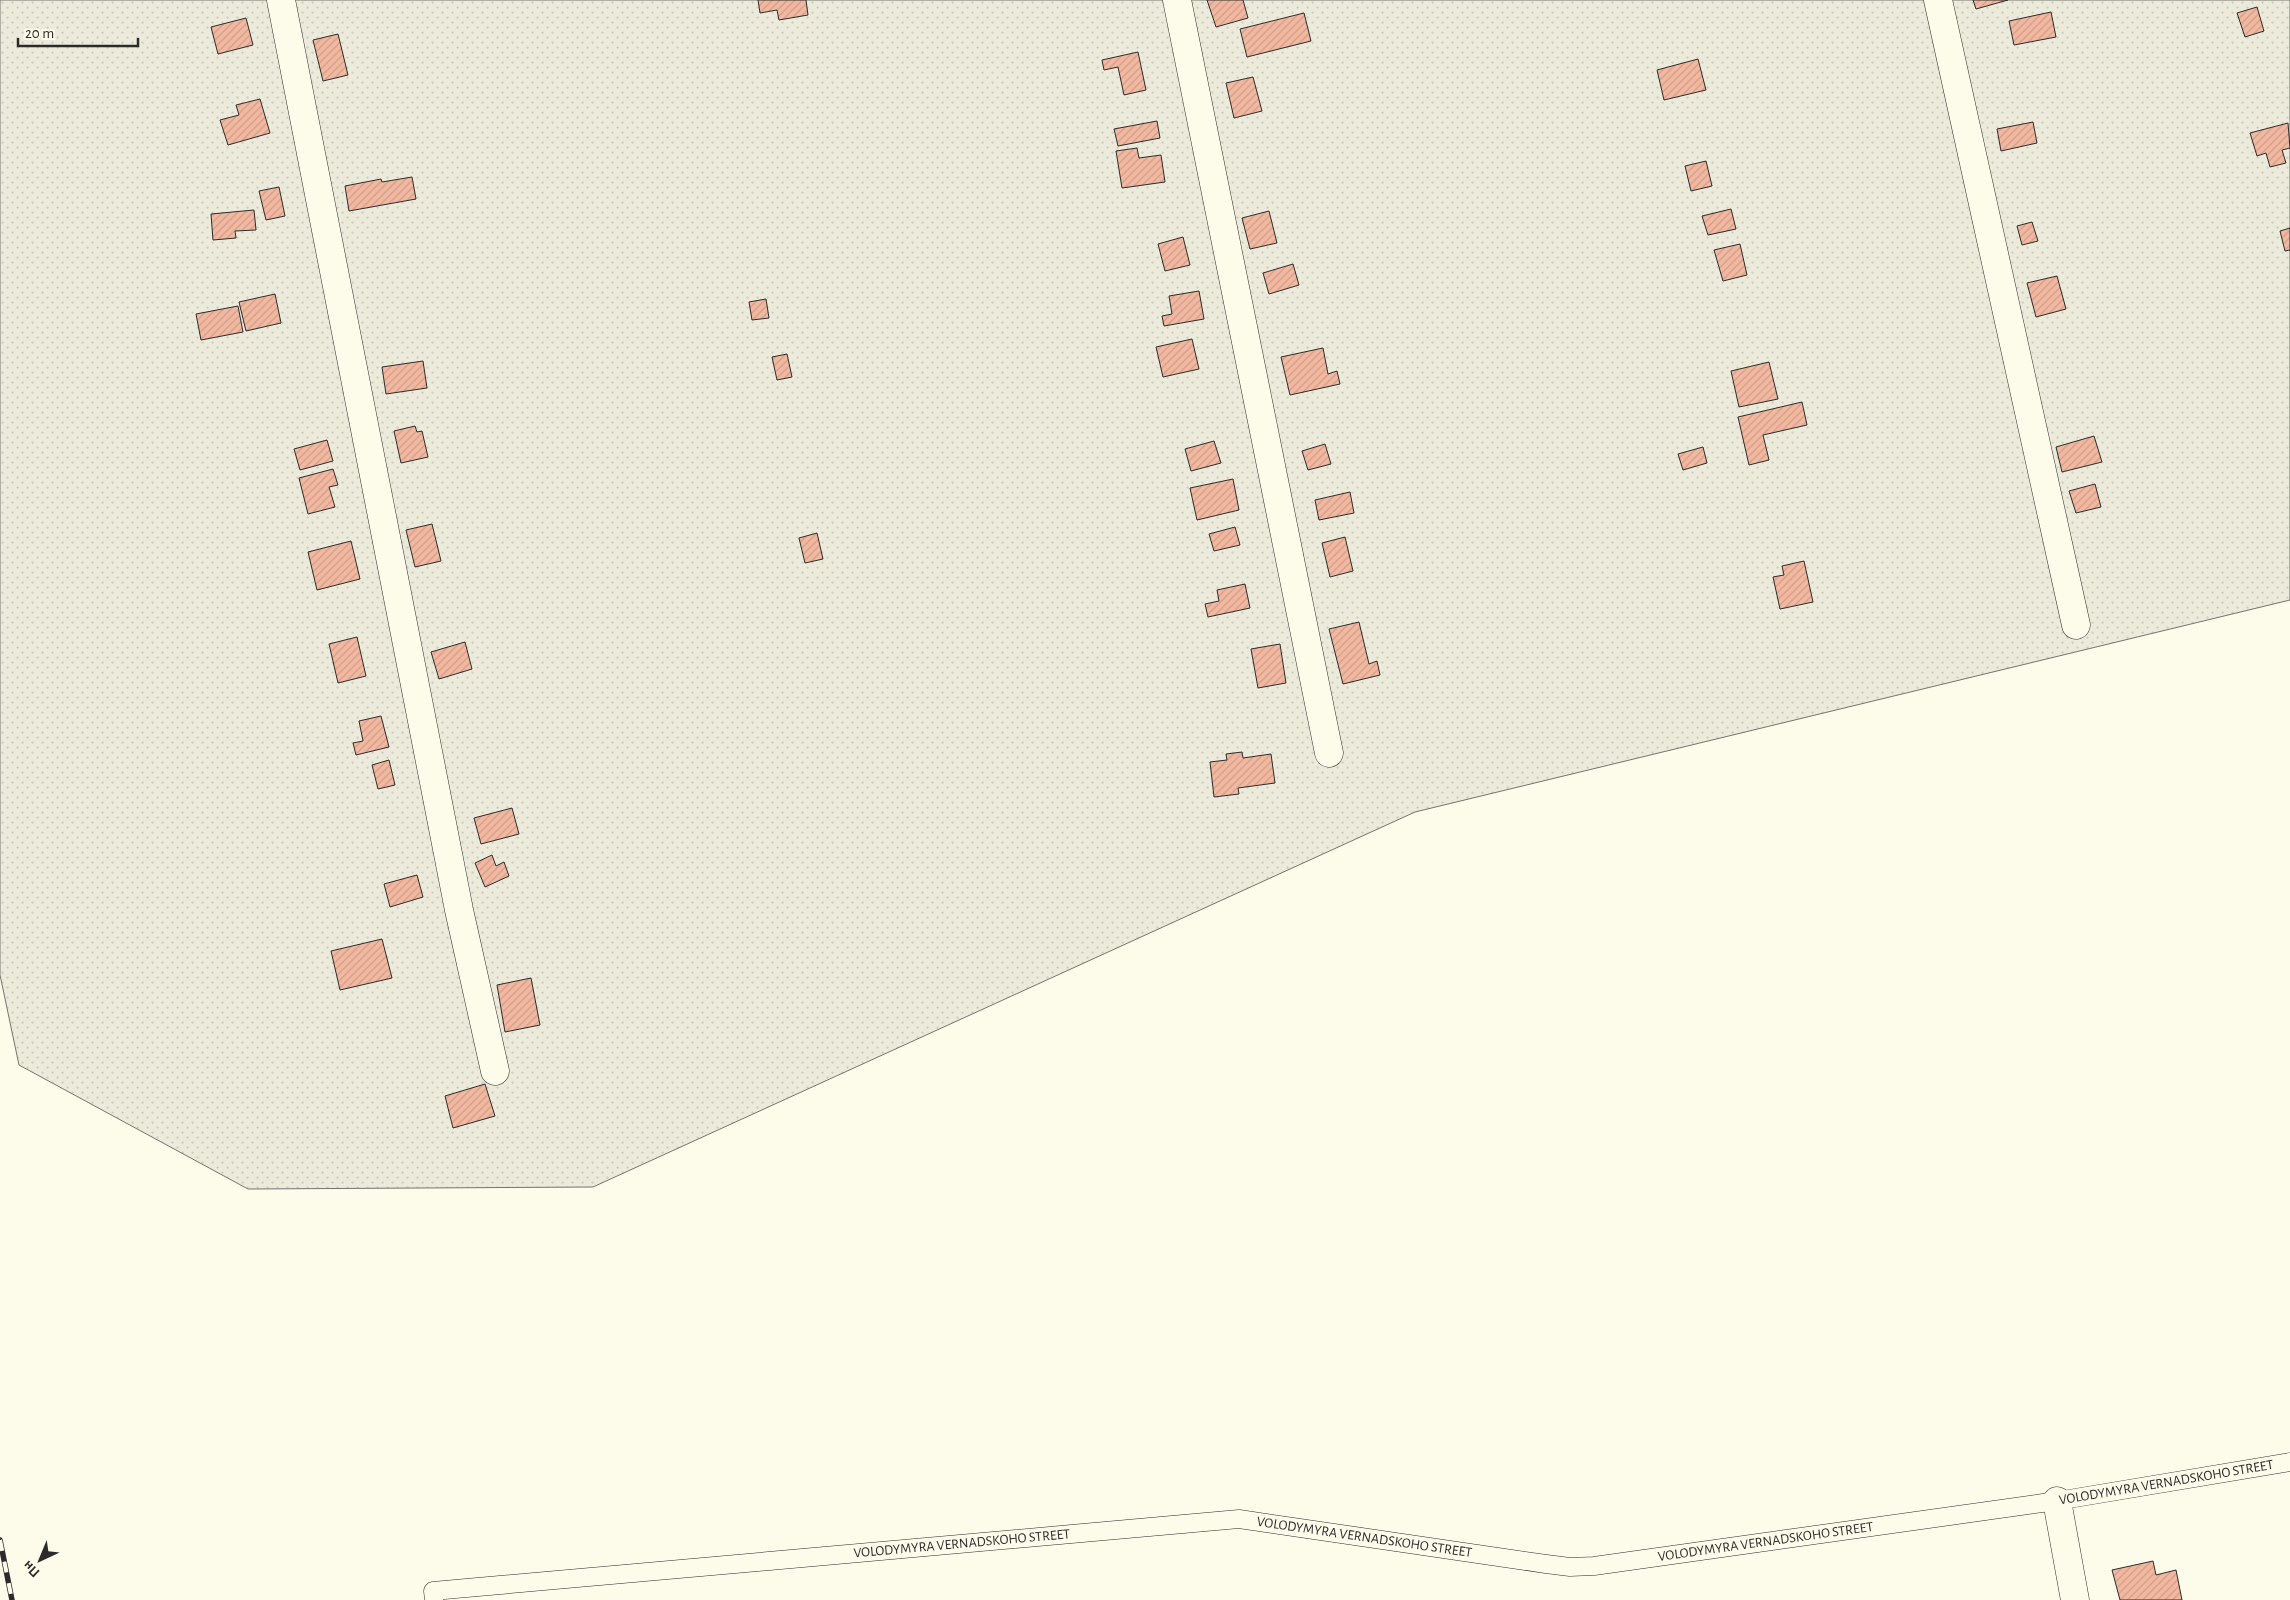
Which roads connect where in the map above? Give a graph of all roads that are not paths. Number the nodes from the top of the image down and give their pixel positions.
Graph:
1 (281, 0) edge
2 (1177, 0) edge
3 (1938, 0) edge
4 (2076, 625) dead end
5 (1328, 753) dead end
6 (495, 1071) dead end
7 (2290, 1462) edge
8 (2057, 1501) junction
9 (433, 1596) edge
10 (2075, 1600) edge

1 - 6 street
2 - 5 street
3 - 4 street
7 - 8 lane, VOLODYMYRA VERNADSKOHO STREET
8 - 9 lane, VOLODYMYRA VERNADSKOHO STREET
8 - 10 street

